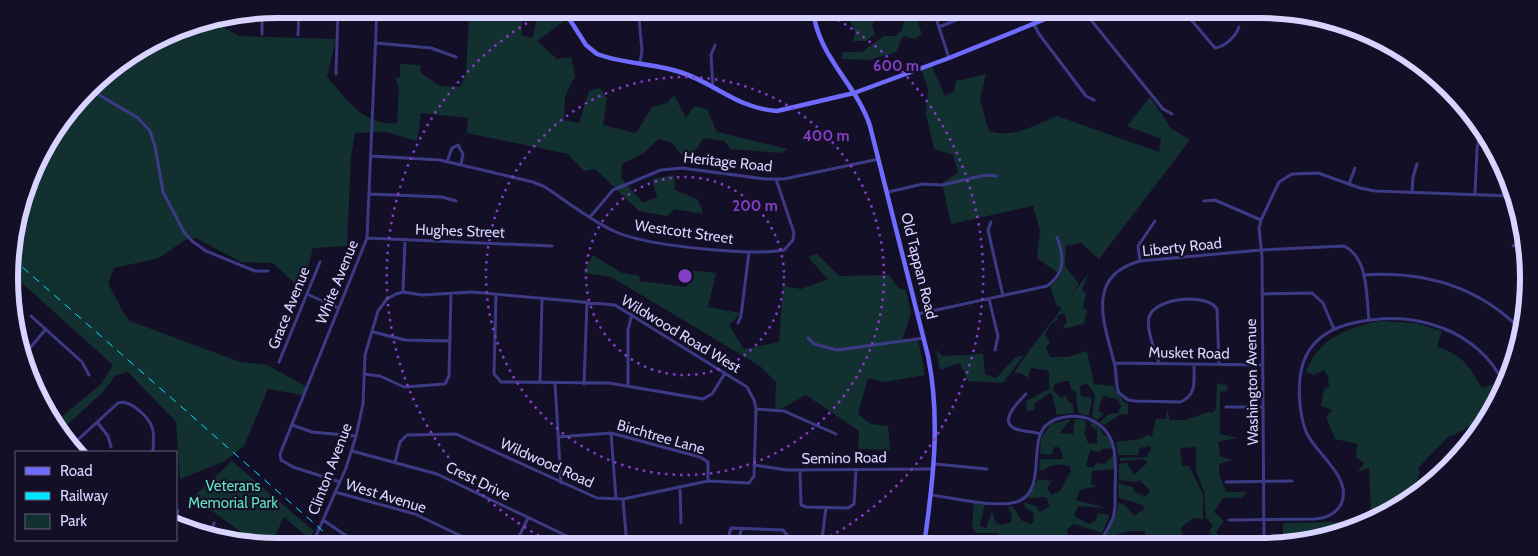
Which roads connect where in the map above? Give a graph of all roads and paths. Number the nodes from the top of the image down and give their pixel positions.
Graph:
1 (262, 18) edge
2 (299, 18) edge
3 (338, 18) edge
4 (377, 18) edge
5 (568, 18) edge
6 (639, 18) edge
7 (815, 18) edge
8 (936, 18) edge
9 (962, 18) edge
10 (1030, 18) edge
11 (1047, 18) edge
12 (1089, 18) edge
13 (1190, 18) edge
14 (1032, 24) junction
15 (939, 27) junction
16 (1239, 27) dead end
17 (262, 34) dead end
18 (298, 35) dead end
19 (376, 43) junction
20 (715, 45) dead end
21 (456, 57) dead end
22 (949, 58) junction
23 (640, 63) junction
24 (336, 74) dead end
25 (713, 89) junction
26 (95, 93) edge
27 (854, 93) junction
28 (1094, 100) dead end
29 (1172, 114) dead end
30 (1479, 137) edge
31 (371, 156) junction
32 (879, 159) junction
33 (447, 162) junction
34 (1417, 164) dead end
35 (462, 165) junction
36 (1356, 168) dead end
37 (996, 176) dead end
38 (776, 179) junction
39 (1349, 184) junction
40 (888, 192) junction
41 (1412, 192) junction
42 (369, 194) junction
43 (1475, 194) junction
44 (1508, 196) edge
45 (1204, 201) dead end
46 (456, 202) dead end
47 (590, 217) junction
48 (1261, 220) junction
49 (1155, 221) dead end
50 (991, 222) dead end
51 (1057, 237) dead end
52 (367, 238) junction
53 (405, 240) junction
54 (1518, 244) edge
55 (552, 246) dead end
56 (1513, 246) dead end
57 (1261, 250) junction
58 (749, 252) junction
59 (320, 262) dead end
60 (1140, 262) junction
61 (268, 271) dead end
62 (1363, 276) junction
63 (403, 292) junction
64 (451, 293) junction
65 (307, 294) junction
66 (496, 294) junction
67 (1262, 294) junction
68 (1003, 296) junction
69 (542, 298) junction
70 (989, 299) junction
71 (587, 302) junction
72 (338, 308) junction
73 (632, 314) junction
74 (918, 314) junction
75 (31, 316) dead end
76 (1370, 320) junction
77 (738, 323) dead end
78 (1516, 326) edge
79 (46, 329) junction
80 (1334, 329) junction
81 (373, 332) junction
82 (808, 338) dead end
83 (924, 338) junction
84 (450, 341) junction
85 (27, 349) edge
86 (995, 350) dead end
87 (279, 362) dead end
88 (1114, 363) junction
89 (1159, 363) junction
90 (1194, 364) junction
91 (1219, 364) junction
92 (1263, 365) junction
93 (725, 373) junction
94 (364, 374) junction
95 (89, 375) dead end
96 (1501, 378) edge
97 (540, 383) junction
98 (555, 383) junction
99 (584, 384) junction
100 (628, 386) junction
101 (1026, 394) dead end
102 (1226, 407) dead end
103 (1263, 407) junction
104 (756, 409) junction
105 (97, 422) junction
106 (292, 425) junction
107 (612, 433) junction
108 (836, 434) dead end
109 (1040, 434) junction
110 (356, 436) junction
111 (558, 437) junction
112 (75, 442) edge
113 (111, 447) dead end
114 (153, 451) edge
115 (352, 451) junction
116 (395, 462) junction
117 (284, 463) joint
118 (754, 465) junction
119 (935, 467) junction
120 (987, 469) dead end
121 (800, 470) junction
122 (856, 471) junction
123 (1264, 481) junction
124 (1292, 481) dead end
125 (340, 482) junction
126 (708, 482) junction
127 (1226, 482) dead end
128 (561, 483) junction
129 (680, 487) junction
130 (336, 492) junction
131 (932, 495) junction
132 (616, 499) junction
133 (623, 499) junction
134 (826, 508) junction
135 (528, 518) junction
136 (323, 520) junction
137 (1229, 520) dead end
138 (1264, 520) junction
139 (214, 523) dead end
140 (681, 523) dead end
141 (742, 528) junction
142 (211, 530) edge
143 (315, 538) edge
144 (350, 538) edge
145 (465, 538) edge
146 (518, 538) edge
147 (572, 538) edge
148 (626, 538) edge
149 (731, 538) edge
150 (739, 538) edge
151 (788, 538) edge
152 (823, 538) edge
153 (925, 538) edge
154 (1102, 538) edge
155 (1264, 538) edge

1 - 17 street
2 - 18 street
3 - 24 street
4 - 19 street, White Avenue
5 - 23 street
6 - 23 street
7 - 27 street, Old Tappan Road
8 - 15 street
9 - 15 street
10 - 14 street
11 - 14 street
12 - 29 street
13 - 16 street
14 - 22 street
14 - 28 street
15 - 22 street
19 - 21 street
19 - 31 street, White Avenue
20 - 25 street
22 - 27 street
23 - 25 street
25 - 27 street
26 - 61 street
27 - 32 street, Old Tappan Road
30 - 43 street
31 - 33 street, Westcott Street
31 - 42 street, White Avenue
32 - 38 street, Heritage Road
32 - 40 street, Old Tappan Road
33 - 35 street, Westcott Street
33 - 35 street
34 - 41 street
35 - 47 street, Westcott Street
36 - 39 street
37 - 40 street
38 - 47 street, Heritage Road
38 - 58 street, Westcott Street
39 - 41 street
39 - 48 street
40 - 74 street, Old Tappan Road
41 - 43 street
42 - 46 street
42 - 52 street, White Avenue
43 - 44 street
45 - 48 street
47 - 58 street, Westcott Street
48 - 57 street, Washington Avenue
49 - 60 street
50 - 68 street
51 - 68 street
52 - 53 street, Hughes Street
52 - 72 street, White Avenue
53 - 55 street, Hughes Street
53 - 63 street
54 - 56 street
57 - 60 street, Liberty Road
57 - 62 street, Liberty Road
57 - 67 street, Washington Avenue
58 - 77 street
59 - 65 street, Grace Avenue
60 - 88 street, Liberty Road
62 - 76 street, Liberty Road
62 - 78 street
63 - 64 street, Wildwood Road West
63 - 81 street, Clinton Avenue
64 - 66 street, Wildwood Road West
64 - 84 street
65 - 72 street
65 - 87 street, Grace Avenue
66 - 69 street, Wildwood Road West
66 - 97 street
67 - 80 street
67 - 92 street, Washington Avenue
68 - 70 street
69 - 71 street, Wildwood Road West
69 - 97 street
70 - 74 street
70 - 86 street
71 - 73 street, Wildwood Road West
71 - 99 street
72 - 106 street, White Avenue
73 - 93 street, Wildwood Road West
73 - 100 street
74 - 83 street, Old Tappan Road
75 - 79 street
76 - 80 street
76 - 96 street
79 - 85 street
79 - 95 street
80 - 138 street
81 - 84 street
81 - 94 street, Clinton Avenue
82 - 83 street
83 - 119 street, Old Tappan Road
84 - 94 street
88 - 89 street, Musket Road
88 - 90 street, Liberty Road
89 - 90 street, Musket Road
89 - 91 street
90 - 91 street, Musket Road
91 - 92 street, Musket Road
92 - 103 street, Washington Avenue
93 - 100 street
93 - 104 street, Wildwood Road West
94 - 110 street, Clinton Avenue
97 - 98 street
98 - 99 street
98 - 111 street
99 - 100 street
101 - 109 street
102 - 103 street
103 - 123 street, Washington Avenue
104 - 108 street
104 - 118 street, Wildwood Road West
105 - 112 street
105 - 113 street
105 - 114 street
106 - 110 street
106 - 117 street, White Avenue
107 - 111 street, Birchtree Lane
107 - 126 street, Birchtree Lane
107 - 132 street
109 - 131 street
109 - 154 street
110 - 115 street, Clinton Avenue
111 - 128 street
115 - 116 street, Crest Drive
115 - 125 street, Clinton Avenue
116 - 128 street, Wildwood Road
116 - 135 street, Crest Drive
117 - 125 street, West Avenue
118 - 121 street, Semino Road
118 - 126 street, Wildwood Road
119 - 120 street, Semino Road
119 - 122 street, Semino Road
119 - 131 street, Old Tappan Road
121 - 122 street, Semino Road
121 - 134 street
122 - 134 street
123 - 124 street
123 - 127 street
123 - 138 street, Washington Avenue
125 - 130 street, Clinton Avenue
126 - 129 street, Wildwood Road
128 - 132 street, Wildwood Road
129 - 133 street, Wildwood Road
129 - 140 street
130 - 136 street, Clinton Avenue
130 - 145 street, West Avenue
131 - 153 street, Old Tappan Road
132 - 133 street, Wildwood Road
133 - 148 street
134 - 152 street
135 - 146 street
135 - 147 street, Crest Drive
136 - 143 street, Clinton Avenue
136 - 144 street
137 - 138 street
138 - 155 street, Washington Avenue
139 - 142 street
141 - 149 street
141 - 150 street
141 - 151 street

